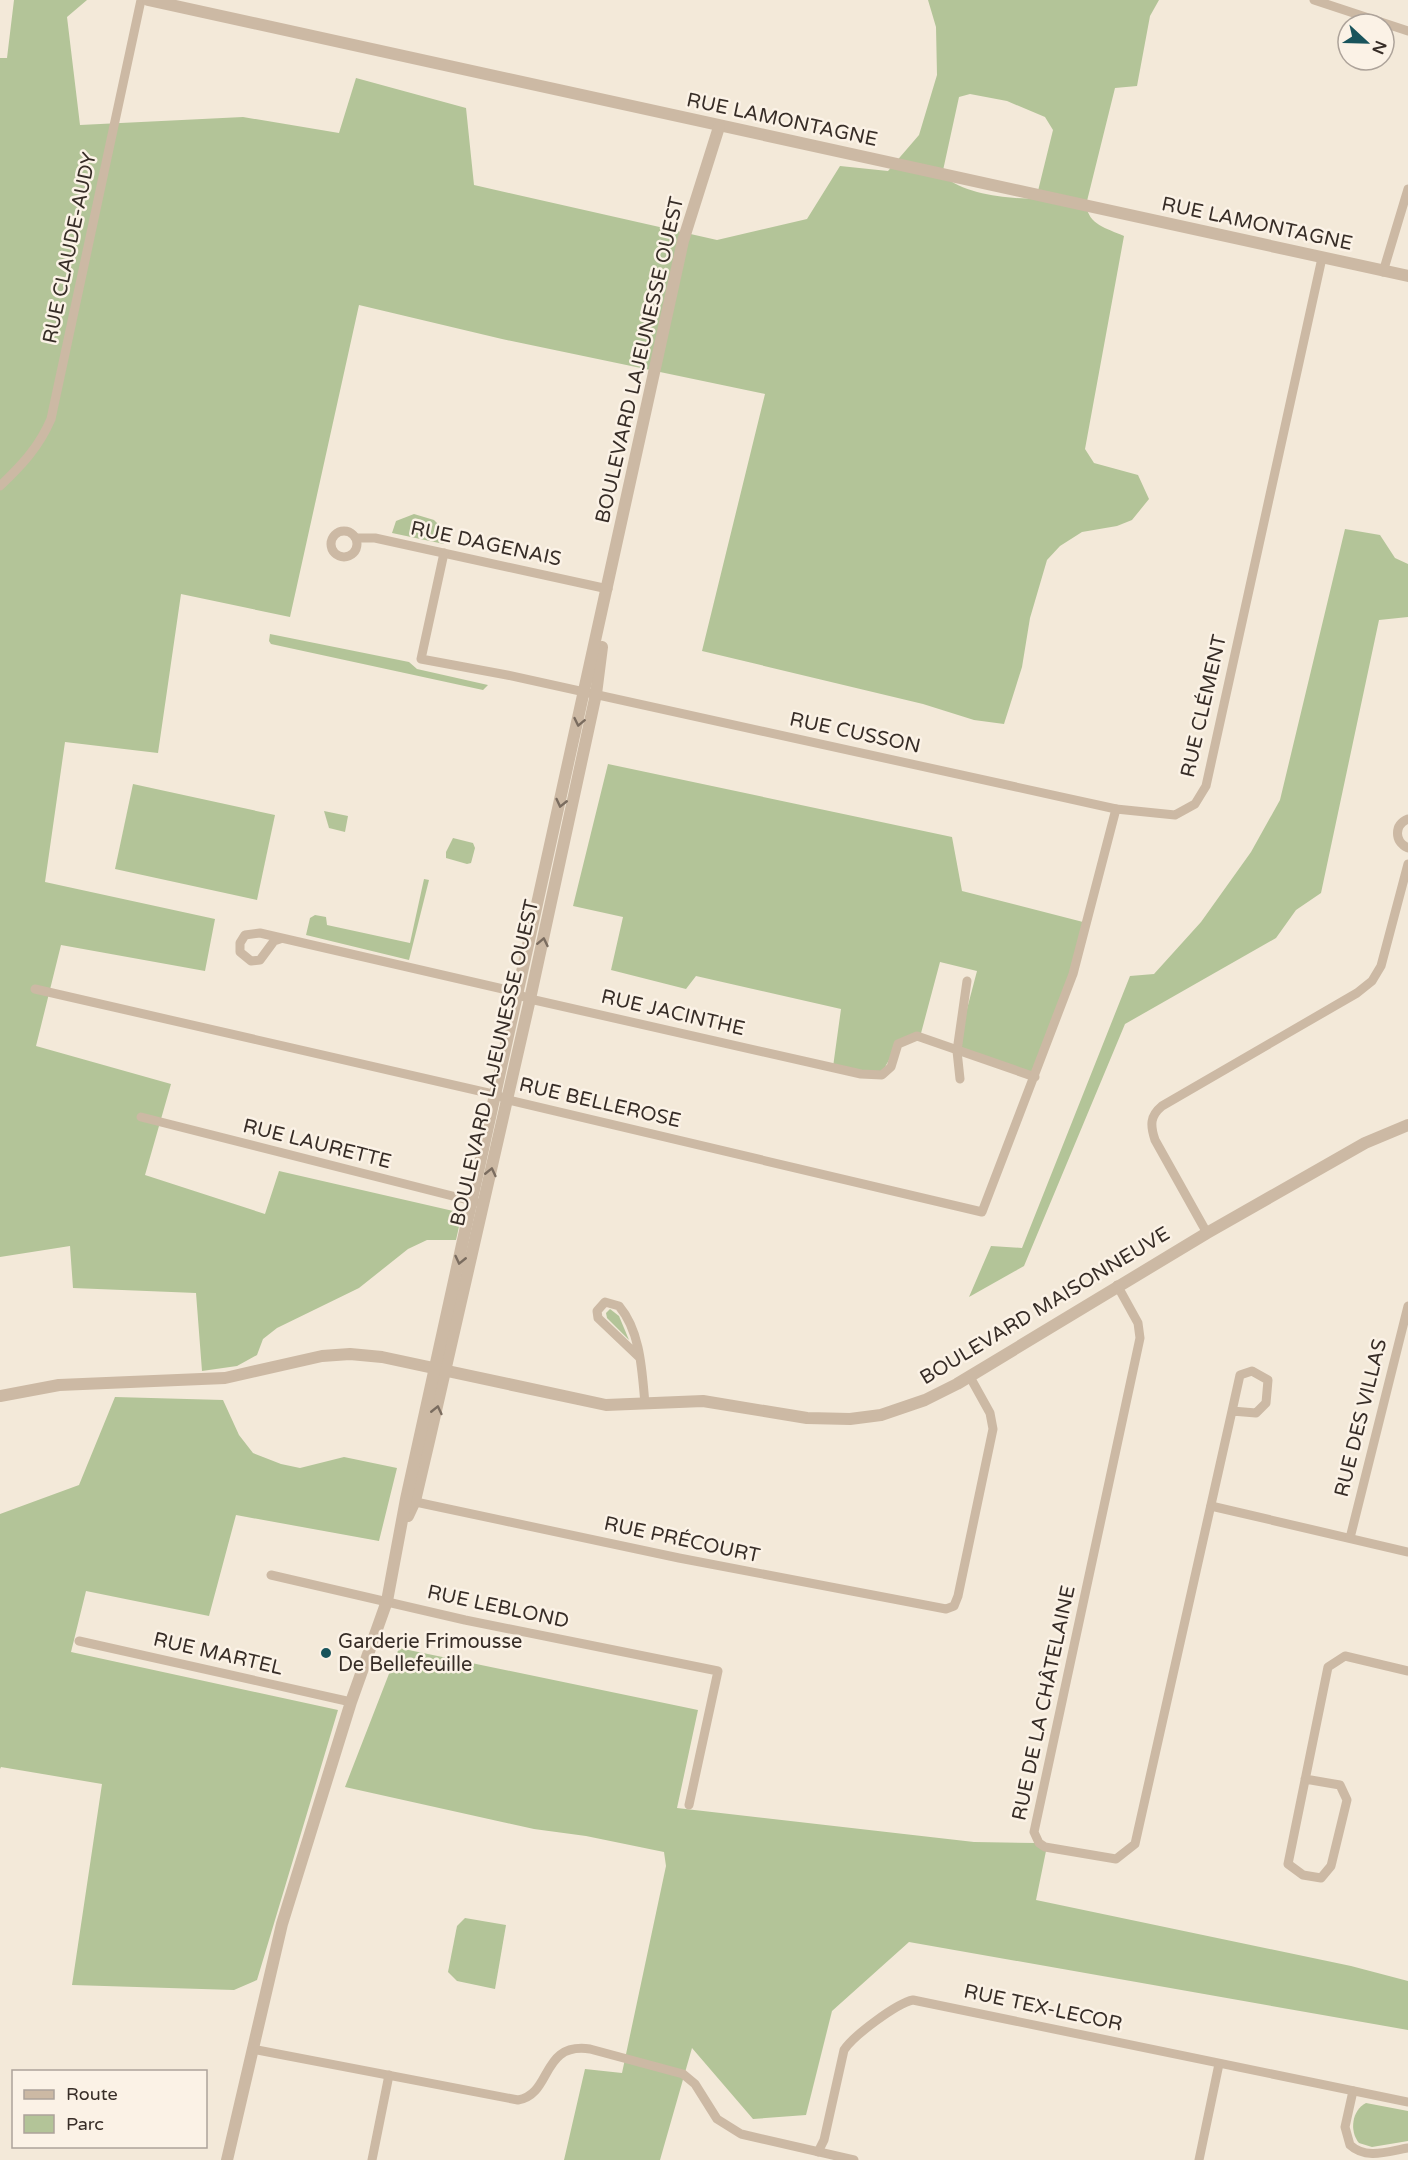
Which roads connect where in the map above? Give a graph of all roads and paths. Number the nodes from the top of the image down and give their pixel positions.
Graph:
1 (141, 0) edge
2 (148, 0) edge
3 (1314, 0) edge
4 (1408, 31) edge
5 (719, 127) junction
6 (1408, 189) edge
7 (1322, 258) junction
8 (1383, 272) junction
9 (1408, 276) edge
10 (0, 486) edge
11 (356, 538) dead end
12 (444, 553) junction
13 (609, 589) junction
14 (591, 693) junction
15 (1116, 809) junction
16 (1407, 818) edge
17 (1405, 846) edge
18 (1407, 867) edge
19 (280, 939) dead end
20 (967, 981) dead end
21 (35, 990) dead end
22 (519, 993) junction
23 (530, 999) junction
24 (957, 1050) junction
25 (1035, 1077) junction
26 (960, 1079) dead end
27 (502, 1098) junction
28 (141, 1117) dead end
29 (1408, 1125) edge
30 (479, 1203) junction
31 (1207, 1233) junction
32 (1117, 1285) junction
33 (1408, 1306) edge
34 (639, 1357) junction
35 (440, 1371) junction
36 (970, 1377) junction
37 (0, 1396) edge
38 (645, 1404) junction
39 (1232, 1411) junction
40 (410, 1500) junction
41 (1211, 1506) junction
42 (1350, 1538) junction
43 (1408, 1552) edge
44 (272, 1575) dead end
45 (387, 1602) junction
46 (78, 1641) dead end
47 (1408, 1671) edge
48 (351, 1702) junction
49 (1305, 1779) junction
50 (689, 1805) dead end
51 (252, 2049) junction
52 (1219, 2064) junction
53 (389, 2075) junction
54 (1353, 2091) junction
55 (1408, 2102) edge
56 (1408, 2148) edge
57 (818, 2152) junction
58 (227, 2160) edge
59 (372, 2160) edge
60 (854, 2160) edge
61 (1199, 2160) edge

1 - 10 street, RUE CLAUDE-AUDY
2 - 5 street, RUE LAMONTAGNE
3 - 4 street
5 - 7 street, RUE LAMONTAGNE
5 - 13 street, BOULEVARD LAJEUNESSE OUEST
6 - 8 street
7 - 8 street, RUE LAMONTAGNE
7 - 15 street, RUE CLÉMENT
8 - 9 street, RUE LAMONTAGNE
11 - 12 street, RUE DAGENAIS
12 - 13 street, RUE DAGENAIS
12 - 14 street, RUE CUSSON
13 - 14 street, BOULEVARD LAJEUNESSE OUEST
14 - 15 street, RUE CUSSON
14 -> 22 street, BOULEVARD LAJEUNESSE OUEST
23 -> 14 street, BOULEVARD LAJEUNESSE OUEST
15 - 25 street
16 - 17 street
17 - 18 street
18 - 31 street
19 - 22 street, RUE JACINTHE
20 - 24 street
21 - 27 street, RUE BELLEROSE
22 - 23 street, RUE JACINTHE
22 - 27 street, BOULEVARD LAJEUNESSE OUEST
23 - 24 street, RUE JACINTHE
23 - 27 street, BOULEVARD LAJEUNESSE OUEST
24 - 25 street, RUE JACINTHE
24 - 26 street
25 - 27 street, RUE BELLEROSE
27 - 30 street, BOULEVARD LAJEUNESSE OUEST
28 - 30 street, RUE LAURETTE
29 - 31 street, BOULEVARD MAISONNEUVE
30 - 35 street, BOULEVARD LAJEUNESSE OUEST
31 - 32 street, BOULEVARD MAISONNEUVE
32 - 36 street, BOULEVARD MAISONNEUVE
32 - 41 street, RUE DE LA CHÂTELAINE
33 - 42 street, RUE DES VILLAS
34 - 34 street
34 - 38 street
35 - 37 street, BOULEVARD MAISONNEUVE
35 - 38 street, BOULEVARD MAISONNEUVE
35 - 40 street, BOULEVARD LAJEUNESSE OUEST
36 - 38 street, BOULEVARD MAISONNEUVE
36 - 40 street, RUE PRÉCOURT
39 - 39 street, RUE DE LA CHÂTELAINE
39 - 41 street, RUE DE LA CHÂTELAINE
40 - 45 street, BOULEVARD LAJEUNESSE OUEST
41 - 42 street
42 - 43 street
44 - 45 street, RUE LEBLOND
45 - 48 street, BOULEVARD LAJEUNESSE OUEST
45 - 50 street, RUE LEBLOND
46 - 48 street, RUE MARTEL
47 - 49 street
48 - 51 street, BOULEVARD LAJEUNESSE OUEST
49 - 49 street
51 - 53 street
51 - 58 street, BOULEVARD LAJEUNESSE OUEST
52 - 54 street, RUE TEX-LECOR
52 - 57 street, RUE TEX-LECOR
52 - 61 street
53 - 57 street
53 - 59 street
54 - 55 street, RUE TEX-LECOR
54 - 56 street
57 - 60 street

